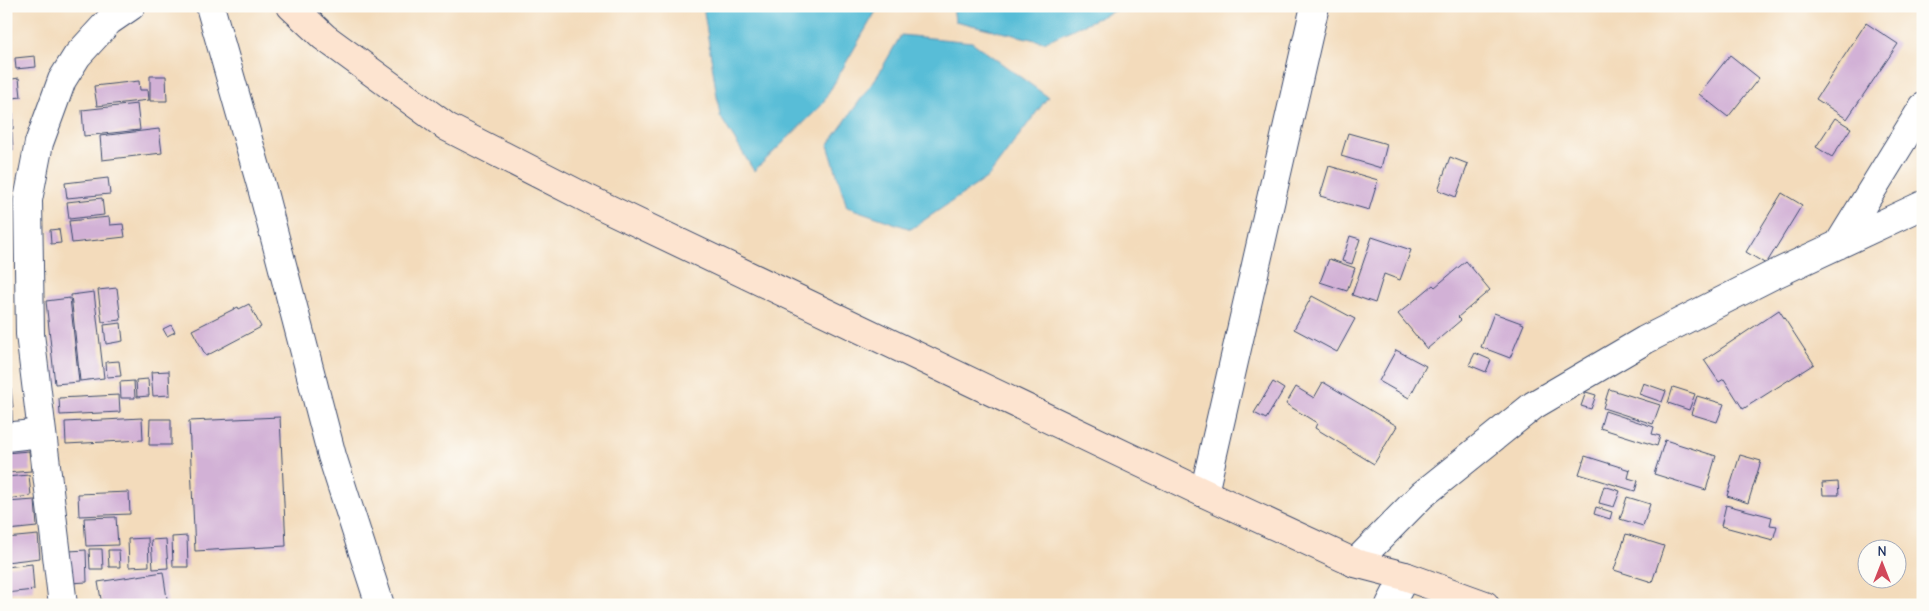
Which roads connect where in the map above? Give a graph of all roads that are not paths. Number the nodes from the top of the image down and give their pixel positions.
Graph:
1 (131, 6) edge
2 (210, 6) edge
3 (291, 6) edge
4 (1316, 6) edge
5 (1923, 107) edge
6 (1923, 205) edge
7 (1838, 244) junction
8 (41, 433) junction
9 (6, 437) edge
10 (1204, 493) junction
11 (1355, 563) junction
12 (1405, 576) junction
13 (63, 605) edge
14 (380, 605) edge
15 (1390, 605) edge
16 (1485, 605) edge

1 - 8 street
2 - 14 street
3 - 10 main road
4 - 10 street
5 - 7 street
6 - 7 street
7 - 11 street
8 - 9 street
8 - 13 street
10 - 11 main road
11 - 12 main road
12 - 15 street
12 - 16 main road

